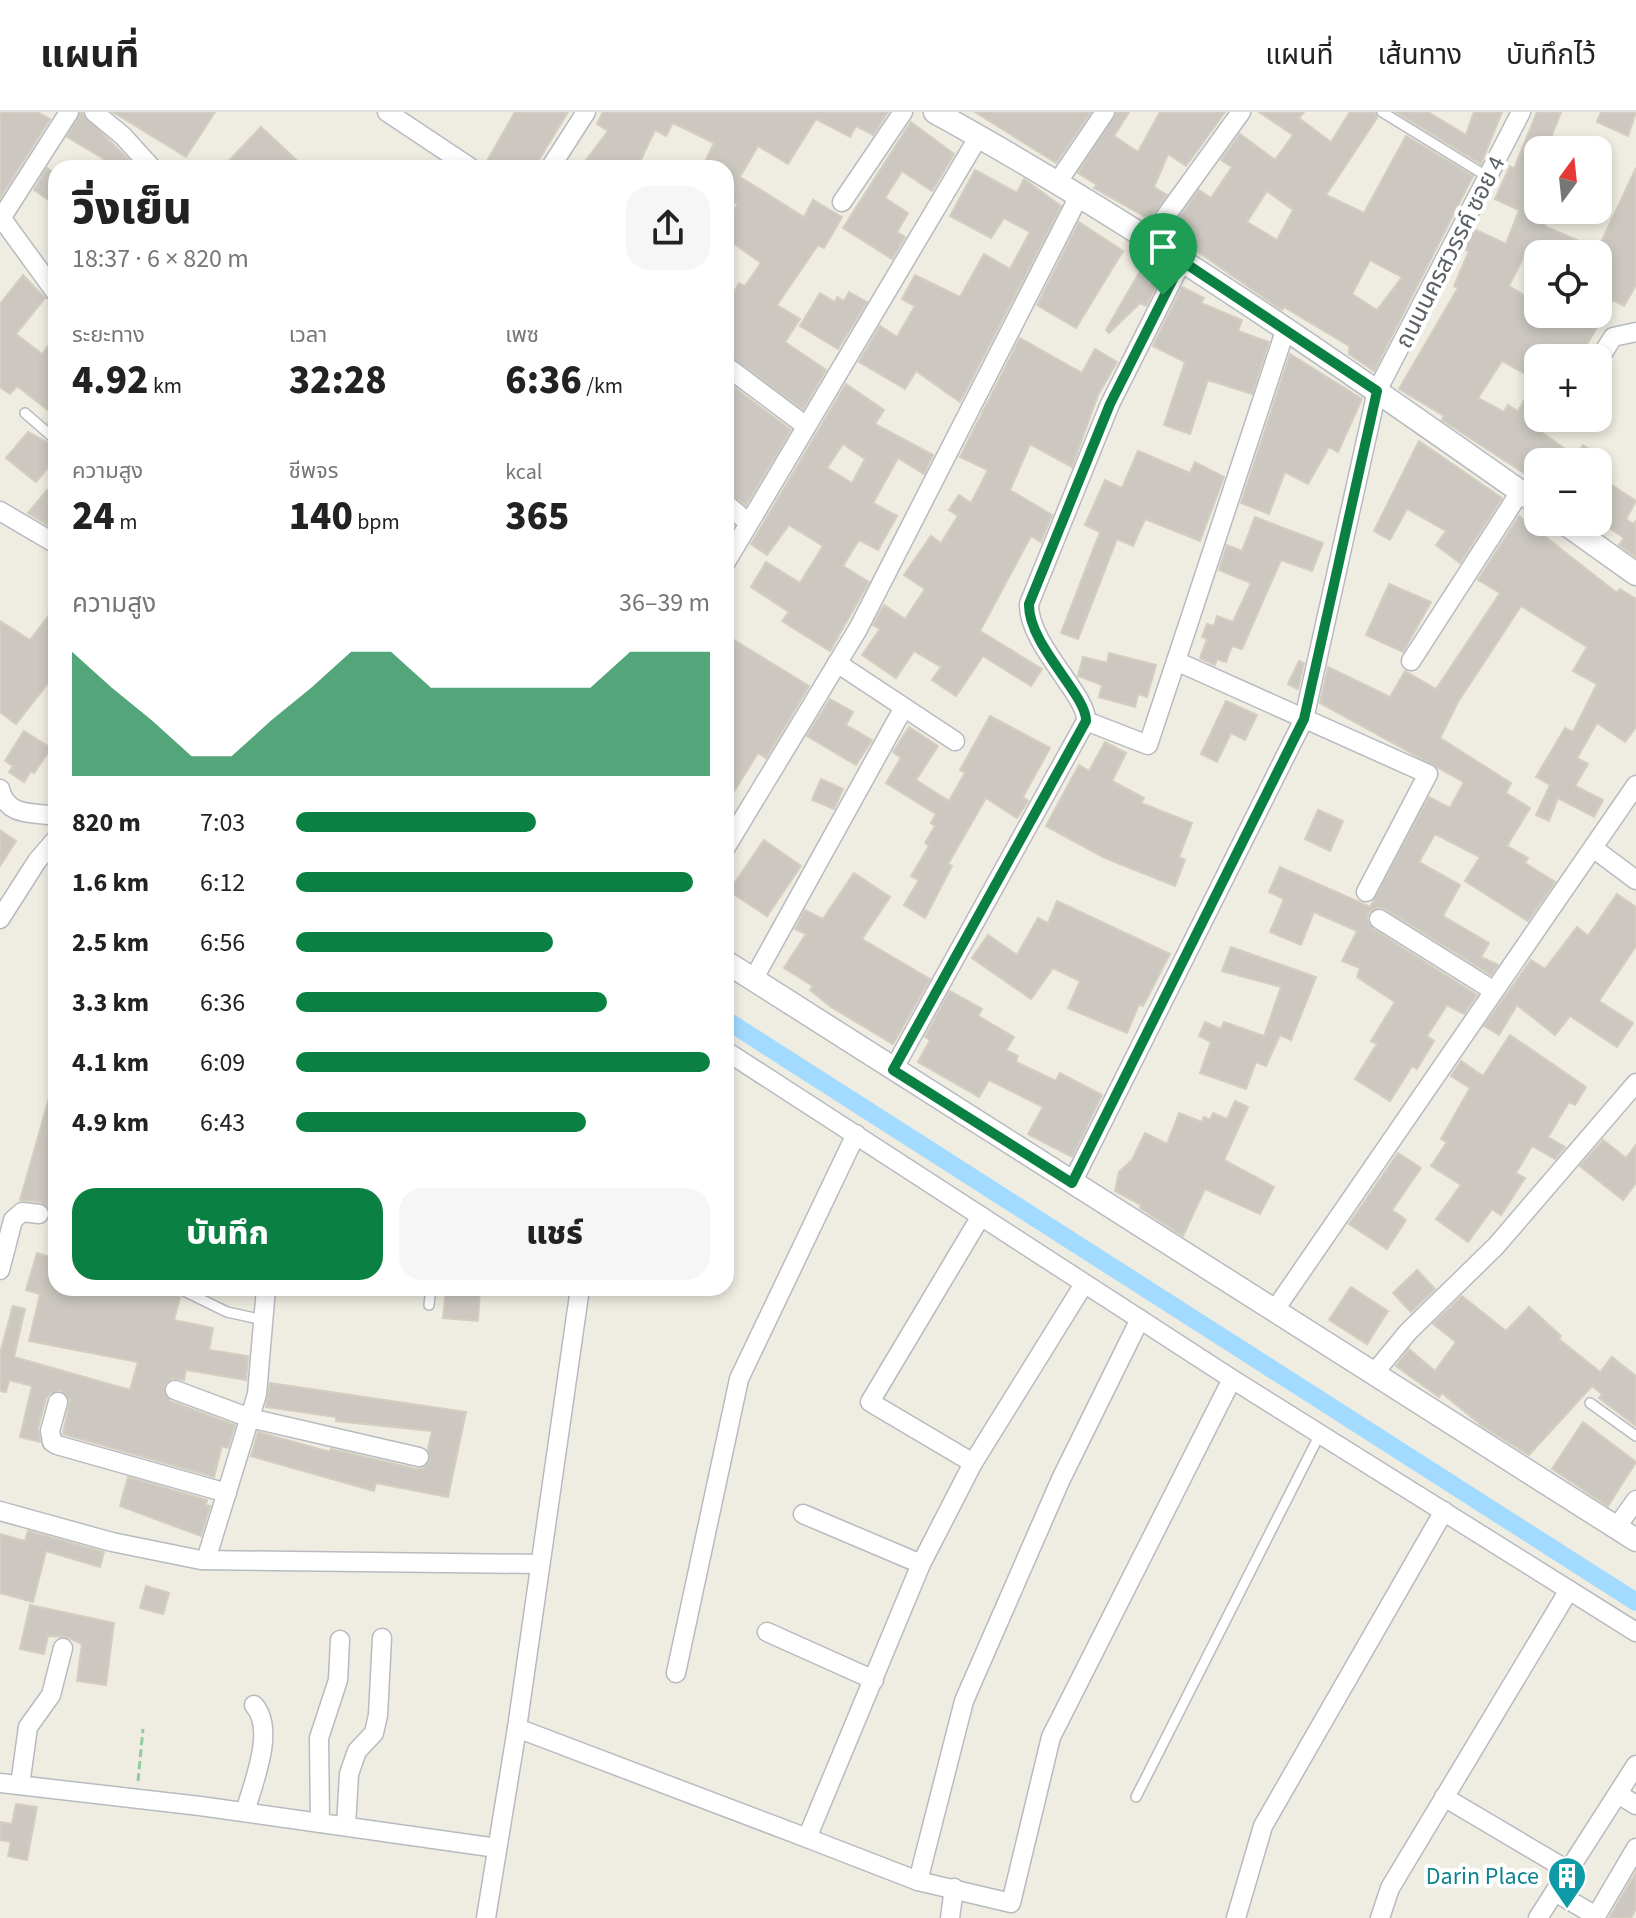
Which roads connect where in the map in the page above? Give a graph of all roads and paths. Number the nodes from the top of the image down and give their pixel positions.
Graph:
1 (69, 112) edge
2 (94, 112) edge
3 (387, 112) edge
4 (586, 112) edge
5 (903, 112) edge
6 (935, 112) edge
7 (1105, 112) edge
8 (1241, 112) edge
9 (1382, 112) edge
10 (1521, 112) edge
11 (979, 136) junction
12 (145, 160) edge
13 (459, 160) edge
14 (555, 160) edge
15 (1489, 178) junction
16 (1057, 183) junction
17 (1079, 196) junction
18 (842, 202) dead end
19 (1, 217) edge
20 (1150, 238) junction
21 (1182, 261) junction
22 (48, 282) edge
23 (1285, 331) junction
24 (1636, 332) edge
25 (1609, 344) edge
26 (734, 372) edge
27 (1377, 391) junction
28 (25, 413) dead end
29 (806, 426) junction
30 (48, 433) edge
31 (1524, 494) edge
32 (1524, 505) edge
33 (0, 511) edge
34 (734, 511) edge
35 (749, 523) junction
36 (1583, 536) edge
37 (48, 539) edge
38 (734, 548) edge
39 (1636, 574) edge
40 (1176, 661) junction
41 (1411, 661) dead end
42 (837, 663) junction
43 (903, 709) junction
44 (1304, 719) junction
45 (1086, 721) junction
46 (955, 741) dead end
47 (1636, 785) edge
48 (0, 789) edge
49 (48, 815) edge
50 (734, 834) edge
51 (48, 848) edge
52 (1593, 848) junction
53 (1636, 880) edge
54 (1366, 892) dead end
55 (0, 919) edge
56 (1379, 919) dead end
57 (734, 967) edge
58 (753, 980) junction
59 (1494, 991) junction
60 (734, 1056) edge
61 (893, 1070) junction
62 (1636, 1083) edge
63 (856, 1134) junction
64 (1072, 1183) junction
65 (39, 1214) dead end
66 (981, 1216) junction
67 (0, 1270) edge
68 (1084, 1284) junction
69 (194, 1296) edge
70 (265, 1296) edge
71 (430, 1296) edge
72 (579, 1296) edge
73 (429, 1305) dead end
74 (1274, 1311) junction
75 (1140, 1319) junction
76 (263, 1320) junction
77 (1375, 1372) junction
78 (1232, 1379) junction
79 (175, 1390) dead end
80 (58, 1402) dead end
81 (1590, 1403) dead end
82 (250, 1418) junction
83 (1320, 1434) junction
84 (1636, 1436) edge
85 (419, 1457) dead end
86 (973, 1463) junction
87 (227, 1493) junction
88 (1636, 1500) edge
89 (0, 1511) edge
90 (1444, 1511) junction
91 (803, 1514) dead end
92 (1616, 1528) junction
93 (1636, 1540) edge
94 (206, 1560) junction
95 (540, 1564) junction
96 (921, 1564) junction
97 (1569, 1590) junction
98 (767, 1632) dead end
99 (1636, 1632) edge
100 (382, 1638) dead end
101 (340, 1640) dead end
102 (63, 1648) dead end
103 (676, 1673) dead end
104 (874, 1680) junction
105 (254, 1705) dead end
106 (517, 1728) junction
107 (143, 1729) dead end
108 (1636, 1765) edge
109 (0, 1783) edge
110 (20, 1785) junction
111 (1618, 1794) junction
112 (1136, 1797) dead end
113 (1444, 1797) junction
114 (136, 1799) junction
115 (1636, 1805) edge
116 (245, 1812) junction
117 (320, 1823) junction
118 (346, 1826) junction
119 (807, 1838) junction
120 (497, 1848) junction
121 (1636, 1848) edge
122 (1569, 1871) junction
123 (918, 1881) junction
124 (954, 1888) junction
125 (1555, 1892) junction
126 (486, 1918) edge
127 (950, 1918) edge
128 (1236, 1918) edge
129 (1380, 1918) edge
130 (1538, 1918) edge

1 - 19 street
2 - 12 street
3 - 13 street
4 - 14 street
5 - 18 street
6 - 11 street
7 - 16 street
8 - 20 street
9 - 15 lane
10 - 15 street, ถนนนครสวรรค์ ซอย 4
11 - 16 street
11 - 29 street
15 - 27 street, ถนนนครสวรรค์ ซอย 4
16 - 17 street
17 - 20 street
17 - 42 street
19 - 22 street
20 - 21 street
21 - 23 street
21 - 45 street
23 - 27 street
23 - 40 street
24 - 25 street
26 - 29 street
27 - 31 street
27 - 44 street, ถนนนครสวรรค์ ซอย 4
28 - 30 lane
29 - 35 street
32 - 41 street
33 - 37 street
34 - 35 street
35 - 38 street
36 - 39 street
40 - 44 street
40 - 45 street
42 - 43 street
42 - 50 street
43 - 46 street
43 - 58 street
44 - 54 street
44 - 64 street, ถนนนครสวรรค์ ซอย 4
45 - 61 street
47 - 52 street
48 - 49 street
51 - 55 street
52 - 53 street
52 - 59 street
56 - 59 street
57 - 58 street
58 - 61 street
59 - 74 street
60 - 63 street
61 - 64 street
62 - 77 street
63 - 66 street
63 - 103 street
64 - 74 street
65 - 67 street
66 - 68 street
66 - 86 street
68 - 75 street
68 - 86 street
69 - 76 lane
70 - 76 street
71 - 73 lane
72 - 95 street
74 - 77 street
75 - 78 street
75 - 123 street
76 - 82 street
77 - 92 street
78 - 83 street
78 - 124 street
79 - 82 street
80 - 87 street
81 - 84 lane
82 - 85 street
82 - 87 street
83 - 90 street
83 - 112 lane
86 - 96 street
87 - 94 street
88 - 92 street
89 - 94 street
90 - 97 street
90 - 128 street
91 - 96 street
92 - 93 street
94 - 95 street
95 - 106 street
96 - 104 street
97 - 99 street
97 - 113 street
98 - 104 street
100 - 118 street
101 - 117 street
102 - 110 street
104 - 119 street
105 - 116 street
106 - 119 street
106 - 120 street
107 - 114 path
108 - 111 street
109 - 110 street
110 - 114 street
111 - 115 street
111 - 122 street
113 - 122 street
113 - 129 street
114 - 116 street
116 - 117 street
117 - 118 street
118 - 120 street
119 - 123 street
120 - 126 street
121 - 125 street
122 - 125 street
123 - 124 street
124 - 127 street
125 - 130 street

